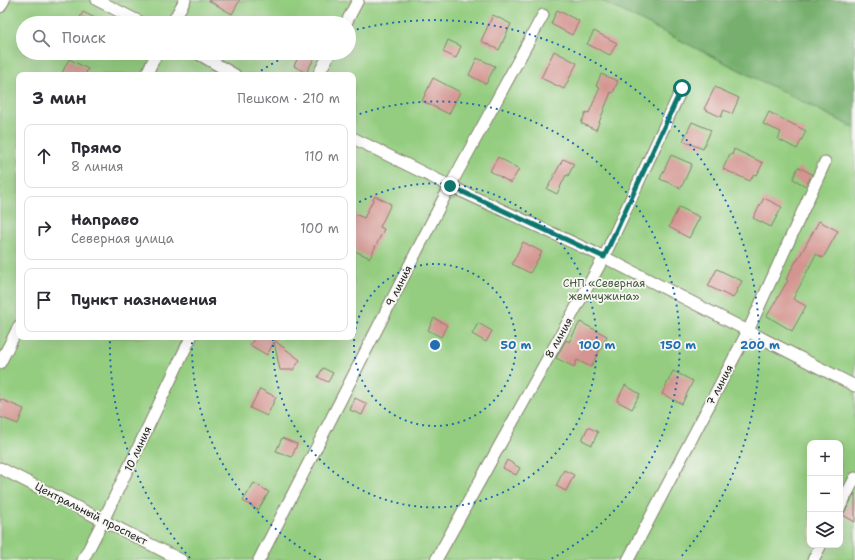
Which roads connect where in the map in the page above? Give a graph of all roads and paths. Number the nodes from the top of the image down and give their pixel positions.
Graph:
1 (4, 0) edge
2 (97, 0) edge
3 (185, 0) edge
4 (358, 0) edge
5 (0, 7) edge
6 (542, 15) dead end
7 (128, 16) edge
8 (176, 16) edge
9 (350, 16) edge
10 (154, 60) edge
11 (209, 60) edge
12 (326, 60) edge
13 (148, 72) edge
14 (230, 72) edge
15 (320, 72) edge
16 (682, 88) dead end
17 (356, 139) edge
18 (825, 162) dead end
19 (450, 186) junction
20 (604, 257) junction
21 (748, 330) junction
22 (16, 332) edge
23 (190, 340) edge
24 (0, 363) edge
25 (855, 386) edge
26 (0, 468) edge
27 (855, 478) edge
28 (843, 501) edge
29 (103, 521) junction
30 (819, 548) edge
31 (83, 560) edge
32 (181, 560) edge
33 (259, 560) edge
34 (436, 560) edge
35 (628, 560) edge
36 (813, 560) edge

1 - 5 street
2 - 7 street
3 - 8 street
4 - 9 street
6 - 19 street, 9 линия
10 - 13 street
11 - 14 street
12 - 15 street
16 - 20 street, 8 линия
17 - 19 street
18 - 21 street, 7 линия
19 - 20 street
19 - 33 street, 9 линия
20 - 21 street
20 - 34 street, 8 линия
21 - 25 street
21 - 35 street, 7 линия
22 - 24 street
23 - 29 street, 10 линия
26 - 29 street, Центральный проспект
27 - 28 street
29 - 31 street, 10 линия
29 - 32 street, Центральный проспект
30 - 36 street

